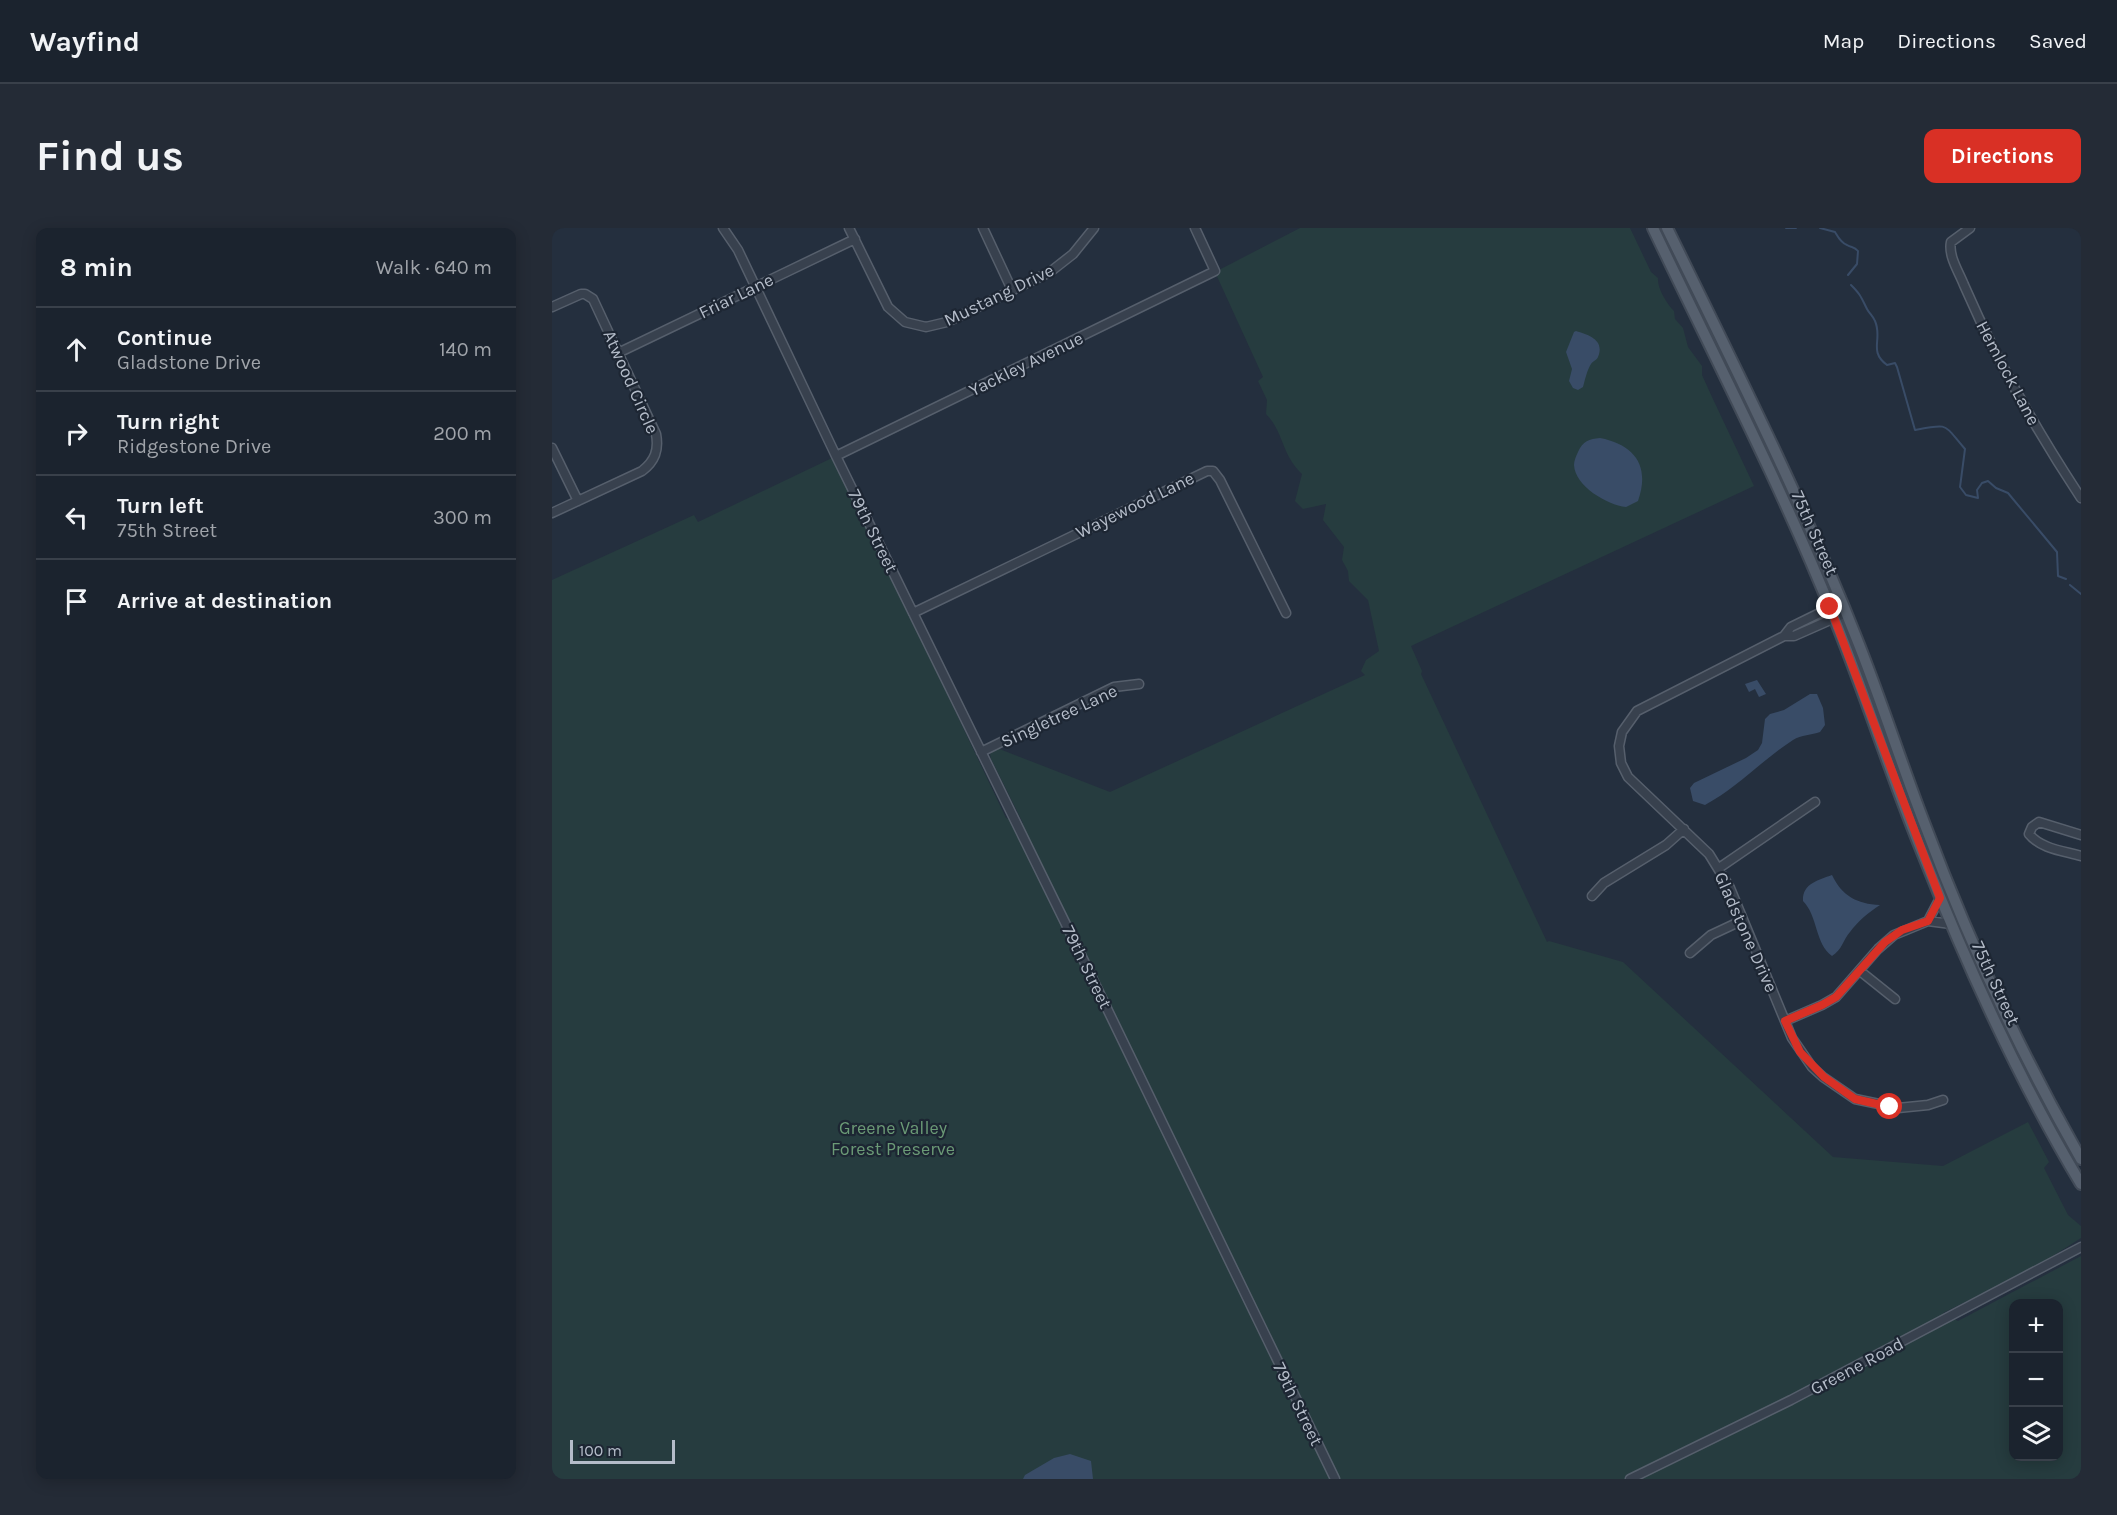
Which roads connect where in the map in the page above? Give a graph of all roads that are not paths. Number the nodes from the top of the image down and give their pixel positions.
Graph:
1 (723, 228) edge
2 (849, 228) edge
3 (983, 228) edge
4 (1094, 228) edge
5 (1195, 228) edge
6 (1653, 228) edge
7 (1667, 228) edge
8 (1970, 228) edge
9 (855, 240) junction
10 (756, 287) junction
11 (1012, 290) junction
12 (552, 307) edge
13 (618, 353) junction
14 (552, 448) edge
15 (836, 456) junction
16 (2081, 498) edge
17 (578, 501) junction
18 (552, 513) edge
19 (1842, 602) junction
20 (914, 613) junction
21 (1286, 613) dead end
22 (1832, 613) junction
23 (1846, 613) junction
24 (1139, 684) dead end
25 (981, 752) junction
26 (1815, 802) dead end
27 (1684, 828) junction
28 (2081, 835) edge
29 (2081, 856) edge
30 (1719, 868) junction
31 (1592, 896) dead end
32 (1940, 898) junction
33 (1743, 920) junction
34 (1928, 921) junction
35 (1951, 924) junction
36 (1690, 953) dead end
37 (1860, 971) junction
38 (1895, 999) dead end
39 (1785, 1021) junction
40 (1942, 1100) dead end
41 (2081, 1159) edge
42 (2081, 1184) edge
43 (2081, 1247) edge
44 (1335, 1479) edge
45 (1630, 1479) edge

1 - 10 street, 79th Street
2 - 9 street, Mustang Drive
3 - 11 street
4 - 11 street, Mustang Drive
5 - 15 street, Yackley Avenue
6 - 22 main road, 75th Street
7 - 19 main road, 75th Street
8 - 16 street, Hemlock Lane
9 - 10 street, Friar Lane
9 - 11 street, Mustang Drive
10 - 13 street, Friar Lane
10 - 15 street, 79th Street
12 - 13 street, Atwood Circle
13 - 17 street, Atwood Circle
14 - 17 street
15 - 20 street, 79th Street
17 - 18 street, Atwood Circle
19 - 22 street, Gladstone Drive
19 - 23 main road, 75th Street
20 - 21 street, Wayewood Lane
20 - 25 street, 79th Street
22 - 23 street, Gladstone Drive
22 - 27 street, Gladstone Drive
22 - 32 main road, 75th Street
23 - 41 main road, 75th Street
24 - 25 street, Singletree Lane
25 - 44 street, 79th Street
26 - 30 street
27 - 30 street, Gladstone Drive
27 - 31 street
28 - 29 street
30 - 33 street, Gladstone Drive
32 - 34 street
32 - 35 main road, 75th Street
33 - 36 street
33 - 39 street, Gladstone Drive
34 - 35 street
34 - 37 street
35 - 42 main road, 75th Street
37 - 38 street
37 - 39 street
39 - 40 street, Gladstone Drive
43 - 45 street, Greene Road

